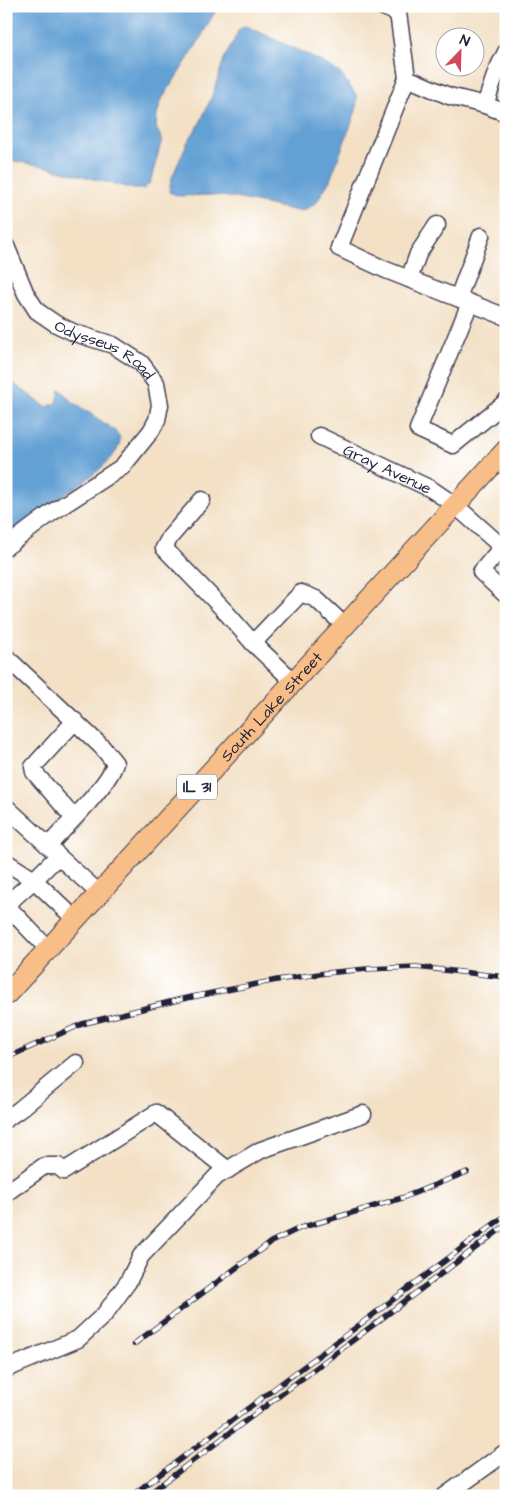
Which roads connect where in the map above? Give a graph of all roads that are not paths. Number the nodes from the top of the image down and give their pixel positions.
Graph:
1 (381, 6) edge
2 (506, 52) edge
3 (408, 78) junction
4 (485, 105) junction
5 (506, 113) edge
6 (437, 225) dead end
7 (481, 236) dead end
8 (6, 246) edge
9 (409, 279) junction
10 (464, 301) junction
11 (504, 312) edge
12 (506, 402) edge
13 (318, 436) dead end
14 (506, 450) edge
15 (202, 500) dead end
16 (456, 506) junction
17 (504, 544) edge
18 (6, 547) edge
19 (506, 595) edge
20 (345, 626) junction
21 (253, 643) junction
22 (6, 657) edge
23 (294, 682) junction
24 (75, 721) junction
25 (6, 807) edge
26 (73, 817) junction
27 (53, 851) junction
28 (6, 862) edge
29 (34, 880) junction
30 (99, 893) junction
31 (6, 905) edge
32 (75, 919) junction
33 (48, 949) junction
34 (6, 995) edge
35 (76, 1063) dead end
36 (363, 1114) dead end
37 (6, 1119) edge
38 (228, 1170) junction
39 (6, 1193) edge
40 (6, 1369) edge
41 (506, 1452) edge
42 (445, 1496) edge

1 - 3 street
2 - 4 street
3 - 4 street
3 - 9 street
4 - 5 street
6 - 9 street
7 - 10 street
8 - 18 street, Odysseus Road
9 - 10 street
10 - 11 street
10 - 12 street
13 - 16 street, Gray Avenue
14 - 16 main road, IL 31
15 - 21 street
16 - 17 street, Gray Avenue
16 - 20 main road, South Lake Street / IL 31
17 - 19 street
20 - 21 street
20 - 23 main road, South Lake Street / IL 31
21 - 23 street
22 - 24 street
23 - 30 main road, South Lake Street / IL 31
24 - 26 street
24 - 26 street
25 - 27 street
26 - 27 street
27 - 29 street
27 - 30 street
28 - 29 street
29 - 31 street
29 - 32 street
30 - 32 main road, South Lake Street / IL 31
31 - 33 street
32 - 33 main road, South Lake Street / IL 31
33 - 34 main road, South Lake Street / IL 31
35 - 37 street
36 - 38 street
38 - 39 street
38 - 40 street
41 - 42 street

